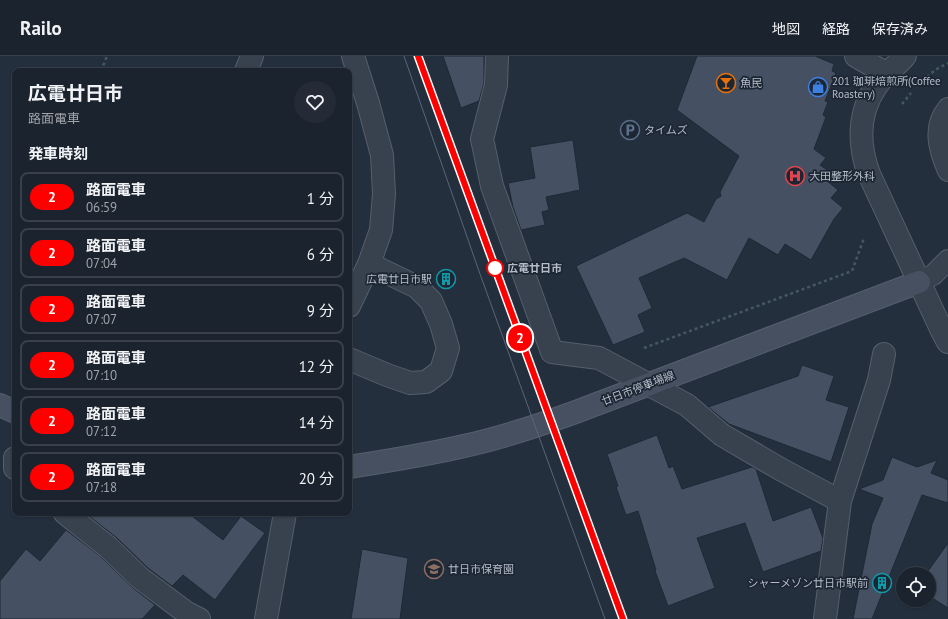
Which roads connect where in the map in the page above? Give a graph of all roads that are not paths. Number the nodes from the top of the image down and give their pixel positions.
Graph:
1 (252, 56) edge
2 (352, 56) edge
3 (498, 56) edge
4 (856, 56) edge
5 (905, 56) edge
6 (247, 68) edge
7 (887, 74) junction
8 (948, 108) edge
9 (948, 171) edge
10 (948, 260) edge
11 (369, 264) junction
12 (948, 279) edge
13 (919, 282) junction
14 (352, 300) edge
15 (948, 342) edge
16 (884, 354) dead end
17 (352, 360) edge
18 (648, 384) junction
19 (0, 406) edge
20 (12, 411) edge
21 (352, 466) edge
22 (840, 501) junction
23 (69, 516) edge
24 (284, 516) edge
25 (199, 619) edge
26 (266, 619) edge
27 (825, 619) edge

1 - 6 street
2 - 11 street
3 - 18 street
4 - 7 street
5 - 7 street
7 - 13 street
8 - 9 lane
10 - 13 lane
11 - 14 street
11 - 17 street
12 - 13 lane
13 - 15 street
13 - 18 main road, 廿日市停車場線
16 - 22 street
18 - 21 main road, 廿日市停車場線
18 - 22 street
19 - 20 main road
22 - 27 street
23 - 25 street
24 - 26 street

